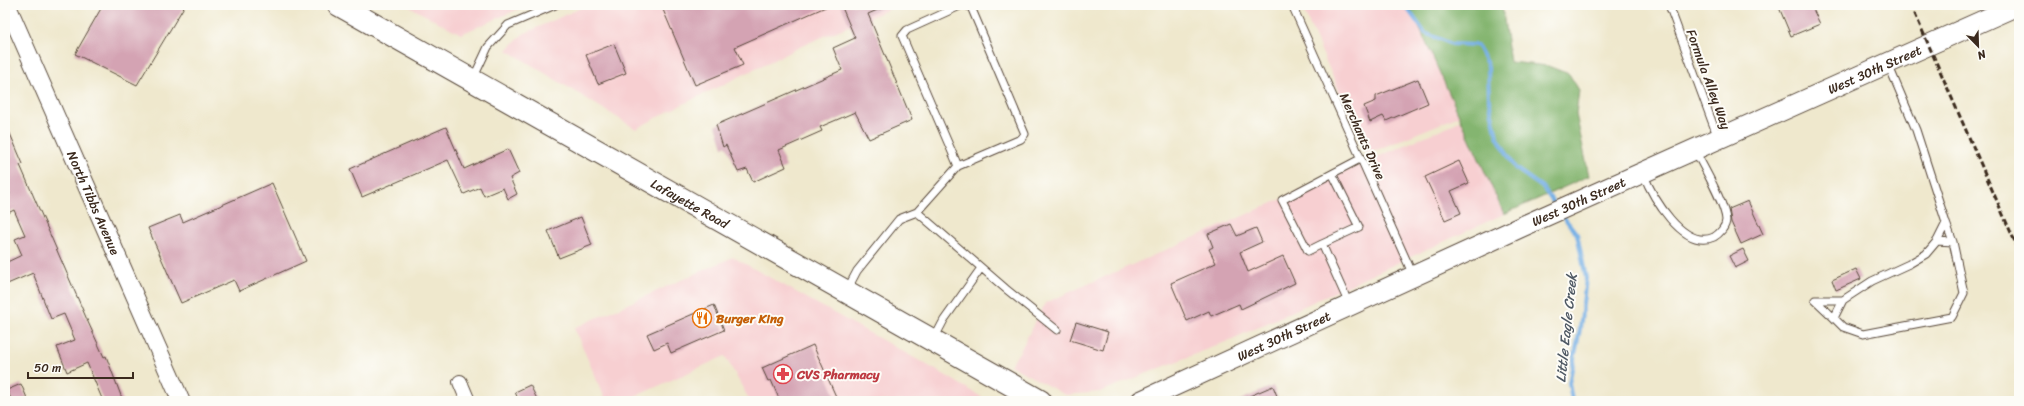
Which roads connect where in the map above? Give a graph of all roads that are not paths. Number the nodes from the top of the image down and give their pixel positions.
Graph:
1 (7, 5) edge
2 (339, 5) edge
3 (555, 5) edge
4 (963, 5) edge
5 (1292, 5) edge
6 (1669, 5) edge
7 (2018, 5) edge
8 (1888, 64) junction
9 (473, 80) junction
10 (1718, 139) junction
11 (1695, 150) junction
12 (1360, 159) junction
13 (958, 166) junction
14 (1642, 173) junction
15 (1333, 175) junction
16 (917, 212) junction
17 (1946, 223) junction
18 (1937, 241) junction
19 (1953, 242) junction
20 (1322, 244) junction
21 (981, 268) junction
22 (1413, 276) junction
23 (846, 292) junction
24 (1843, 300) junction
25 (1350, 306) junction
26 (1834, 318) junction
27 (1056, 330) dead end
28 (933, 341) junction
29 (460, 382) dead end
30 (181, 401) edge
31 (468, 401) edge
32 (1040, 401) edge
33 (1141, 401) edge

1 - 30 street, North Tibbs Avenue
2 - 9 main road, Lafayette Road
3 - 9 lane
4 - 13 lane
4 - 13 lane
5 - 12 lane, Merchants Drive
6 - 10 lane, Formula Alley Way
7 - 8 main road, West 30th Street
8 - 10 main road, West 30th Street
8 - 17 lane
9 - 23 main road, Lafayette Road
10 - 11 main road, West 30th Street
11 - 14 main road, West 30th Street
11 - 14 lane
12 - 15 lane
12 - 22 lane, Merchants Drive
13 - 16 lane
14 - 22 main road, West 30th Street
15 - 20 lane
15 - 20 lane
16 - 21 lane
16 - 23 lane
17 - 18 lane
17 - 19 lane
18 - 19 lane
18 - 24 lane
19 - 26 lane
20 - 25 lane
21 - 27 lane
21 - 28 lane
22 - 25 main road, West 30th Street
23 - 28 main road, Lafayette Road
24 - 26 lane
24 - 26 lane
25 - 33 main road, West 30th Street
28 - 32 main road, Lafayette Road
29 - 31 street

